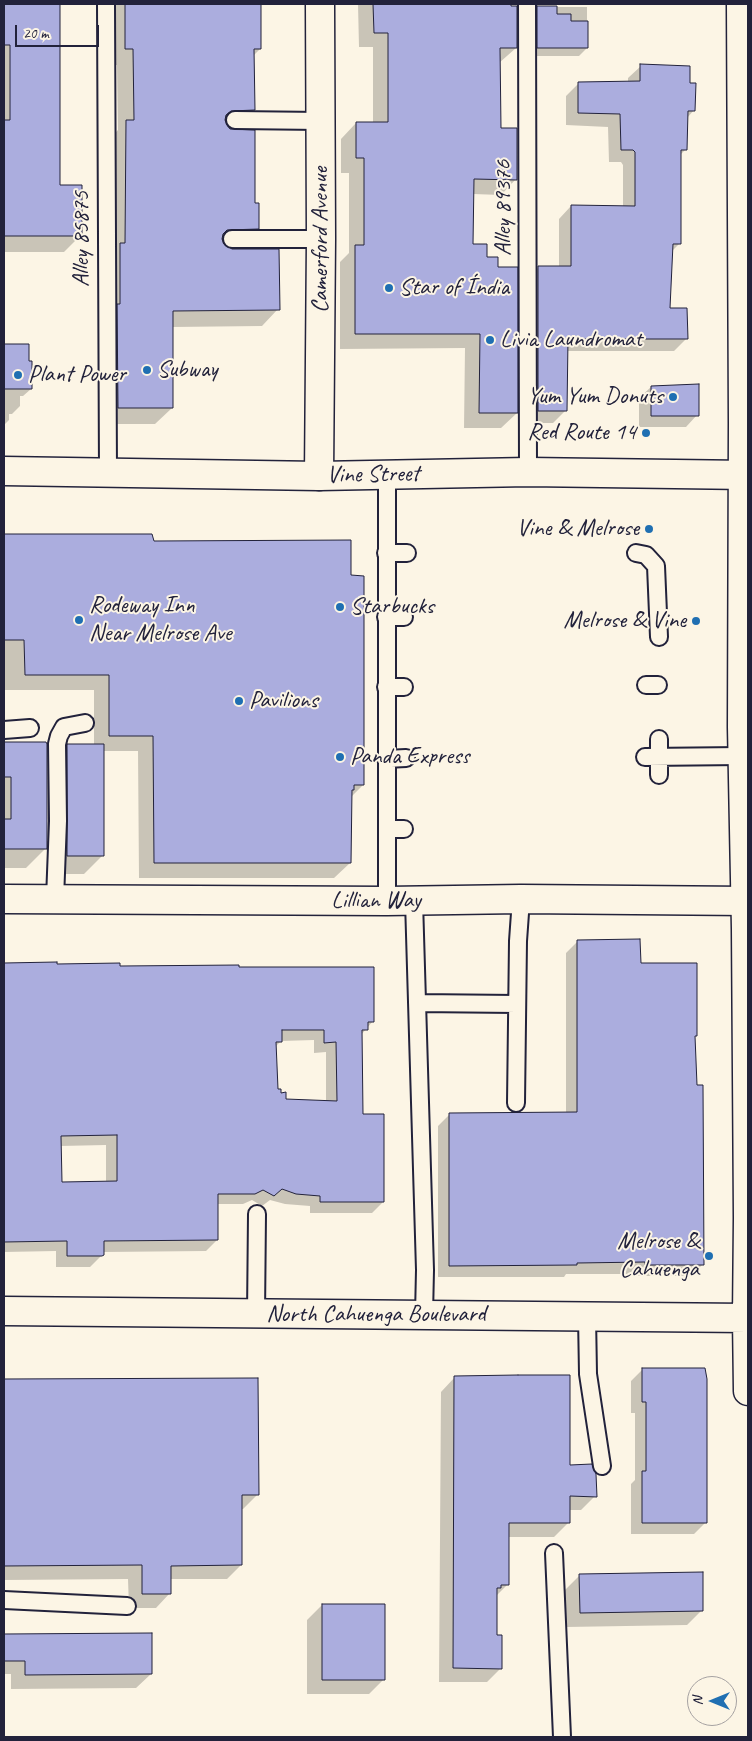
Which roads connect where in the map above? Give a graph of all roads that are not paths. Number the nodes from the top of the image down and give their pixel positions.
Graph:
1 (106, 4) edge
2 (320, 4) edge
3 (528, 4) edge
4 (741, 4) edge
5 (235, 120) dead end
6 (321, 121) junction
7 (232, 238) dead end
8 (321, 238) junction
9 (745, 243) edge
10 (4, 471) edge
11 (528, 472) junction
12 (108, 473) junction
13 (387, 474) junction
14 (746, 475) edge
15 (319, 476) junction
16 (386, 553) junction
17 (407, 553) dead end
18 (636, 553) dead end
19 (745, 559) edge
20 (386, 617) junction
21 (404, 617) dead end
22 (658, 637) dead end
23 (745, 640) edge
24 (386, 687) junction
25 (404, 687) dead end
26 (85, 723) dead end
27 (30, 728) dead end
28 (4, 730) edge
29 (659, 739) dead end
30 (742, 756) junction
31 (652, 757) junction
32 (406, 758) dead end
33 (386, 759) junction
34 (659, 775) dead end
35 (387, 829) junction
36 (404, 829) dead end
37 (4, 899) edge
38 (55, 899) junction
39 (521, 899) junction
40 (747, 901) edge
41 (387, 902) junction
42 (414, 902) junction
43 (417, 1004) junction
44 (517, 1004) junction
45 (516, 1103) dead end
46 (257, 1214) dead end
47 (4, 1311) edge
48 (256, 1314) junction
49 (424, 1315) junction
50 (587, 1316) junction
51 (747, 1318) edge
52 (748, 1391) edge
53 (602, 1466) dead end
54 (554, 1553) dead end
55 (4, 1600) edge
56 (127, 1606) dead end
57 (562, 1737) edge

1 - 12 lane, Alley 85875
2 - 6 main road, Camerford Avenue
3 - 11 lane, Alley 89376
4 - 9 main road
5 - 6 lane
6 - 8 main road, Camerford Avenue
7 - 8 lane
8 - 15 main road, Camerford Avenue
9 - 14 main road
10 - 12 main road, Vine Street
11 - 13 main road, Vine Street
11 - 14 main road, Vine Street
12 - 15 main road, Vine Street
13 - 15 main road, Vine Street
13 - 16 lane
14 - 19 main road
16 - 17 lane
16 - 20 lane
18 - 22 lane
19 - 23 main road
20 - 21 lane
20 - 24 lane
23 - 30 main road
24 - 25 lane
24 - 33 lane
26 - 38 lane
27 - 28 lane
29 - 31 lane
30 - 31 lane
30 - 40 main road
31 - 34 lane
32 - 33 lane
33 - 35 lane
35 - 36 lane
35 - 41 lane
37 - 38 main road, Lillian Way
38 - 41 main road, Lillian Way
39 - 40 main road, Lillian Way
39 - 42 main road, Lillian Way
39 - 44 lane
40 - 51 main road
41 - 42 main road, Lillian Way
42 - 43 lane
43 - 44 lane
43 - 49 lane
44 - 45 lane
46 - 48 lane
47 - 48 main road, North Cahuenga Boulevard
48 - 49 main road, North Cahuenga Boulevard
49 - 50 main road, North Cahuenga Boulevard
50 - 51 main road, North Cahuenga Boulevard
50 - 53 lane
51 - 52 main road
54 - 57 lane
55 - 56 lane

